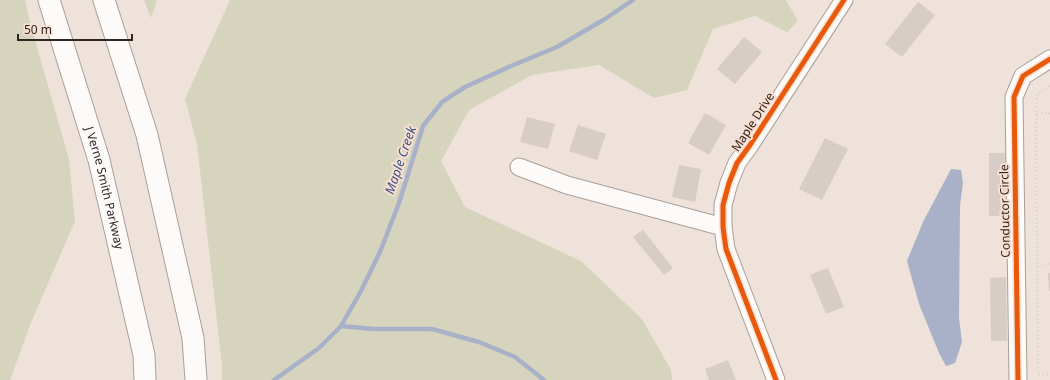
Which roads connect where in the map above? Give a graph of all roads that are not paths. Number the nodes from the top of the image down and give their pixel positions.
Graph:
1 (49, 0) edge
2 (104, 0) edge
3 (844, 0) edge
4 (1050, 59) edge
5 (519, 167) dead end
6 (723, 227) junction
7 (145, 380) edge
8 (196, 380) edge
9 (776, 380) edge
10 (1018, 380) edge

1 - 7 main road, J Verne Smith Parkway
2 - 8 main road
3 - 6 street, Maple Drive
4 - 10 street, Conductor Circle
5 - 6 street
6 - 9 street, Maple Drive

